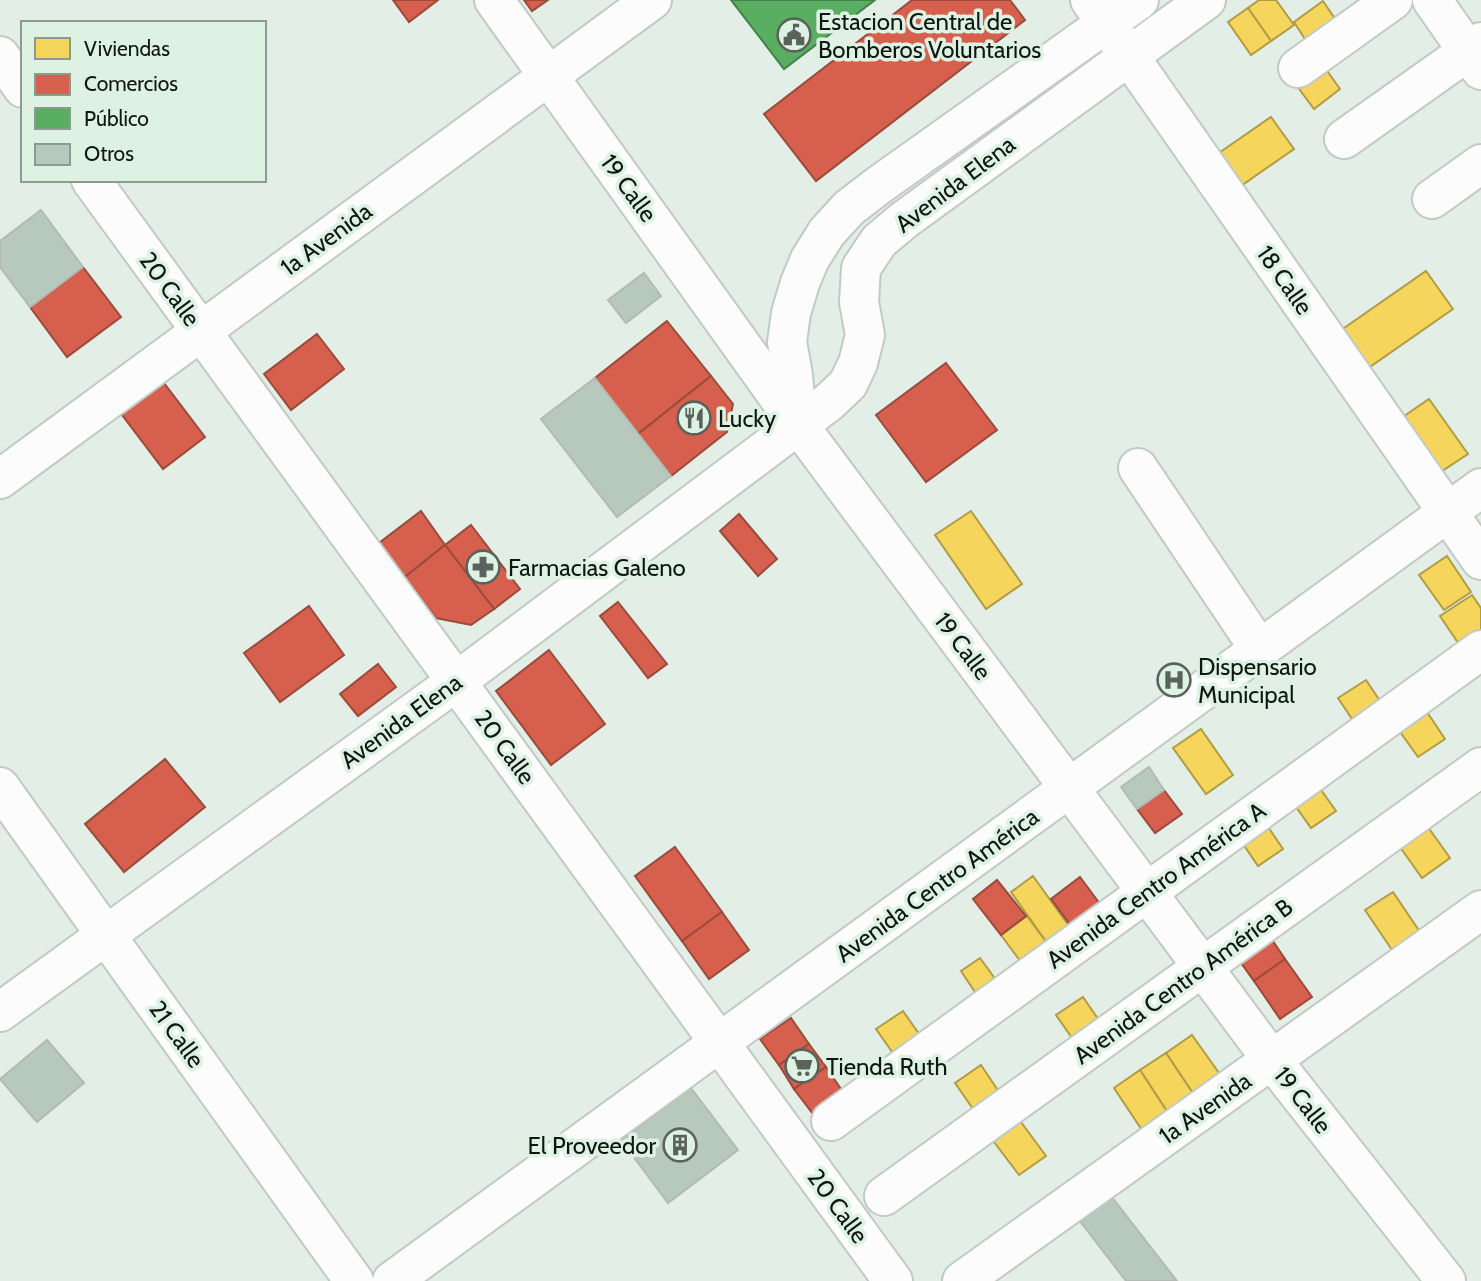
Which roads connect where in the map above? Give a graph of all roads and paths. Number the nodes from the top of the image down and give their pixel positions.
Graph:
1 (494, 0) edge
2 (652, 0) edge
3 (1139, 0) edge
4 (1206, 0) edge
5 (1393, 0) edge
6 (1432, 0) edge
7 (1098, 12) edge
8 (1477, 54) edge
9 (1128, 55) junction
10 (0, 56) edge
11 (1298, 68) dead end
12 (549, 76) junction
13 (21, 85) edge
14 (1344, 139) dead end
15 (1481, 164) edge
16 (92, 182) edge
17 (1432, 199) dead end
18 (201, 331) junction
19 (797, 423) junction
20 (1138, 468) dead end
21 (0, 479) edge
22 (1481, 488) edge
23 (1448, 512) junction
24 (1481, 560) edge
25 (1260, 649) junction
26 (1481, 650) edge
27 (457, 681) junction
28 (1481, 766) edge
29 (0, 787) edge
30 (1069, 789) junction
31 (1146, 892) junction
32 (1481, 910) edge
33 (105, 934) junction
34 (1202, 967) junction
35 (0, 1012) edge
36 (719, 1042) junction
37 (1272, 1060) junction
38 (831, 1121) dead end
39 (884, 1196) dead end
40 (354, 1281) edge
41 (392, 1281) edge
42 (893, 1281) edge
43 (962, 1281) edge
44 (1446, 1281) edge

1 - 12 main road, 19 Calle
2 - 12 main road, 1a Avenida
3 - 7 main road, Avenida Elena
4 - 9 main road, Avenida Elena
5 - 11 main road
6 - 8 main road
7 - 9 main road, 18 Calle
7 - 19 main road, Avenida Elena
8 - 14 main road
9 - 19 main road, Avenida Elena
9 - 23 main road, 18 Calle
10 - 13 main road
12 - 18 main road, 1a Avenida
12 - 19 main road, 19 Calle
15 - 17 main road
16 - 18 main road, 20 Calle
18 - 21 main road, 1a Avenida
18 - 27 main road, 20 Calle
19 - 27 main road, Avenida Elena
19 - 30 main road, 19 Calle
20 - 25 main road
22 - 23 main road, Avenida Centro América
23 - 24 main road, 18 Calle
23 - 25 main road, Avenida Centro América
25 - 30 main road, Avenida Centro América
26 - 31 main road, Avenida Centro América A
27 - 33 main road, Avenida Elena
27 - 36 main road, 20 Calle
28 - 34 main road, Avenida Centro América B
29 - 33 main road, 21 Calle
30 - 31 main road, 19 Calle
30 - 36 main road, Avenida Centro América
31 - 34 main road, 19 Calle
31 - 38 main road, Avenida Centro América A
32 - 37 main road, 1a Avenida
33 - 35 main road, Avenida Elena
33 - 40 main road, 21 Calle
34 - 37 main road, 19 Calle
34 - 39 main road, Avenida Centro América B
36 - 41 main road, Avenida Centro América
36 - 42 main road, 20 Calle
37 - 43 main road, 1a Avenida
37 - 44 main road, 19 Calle

